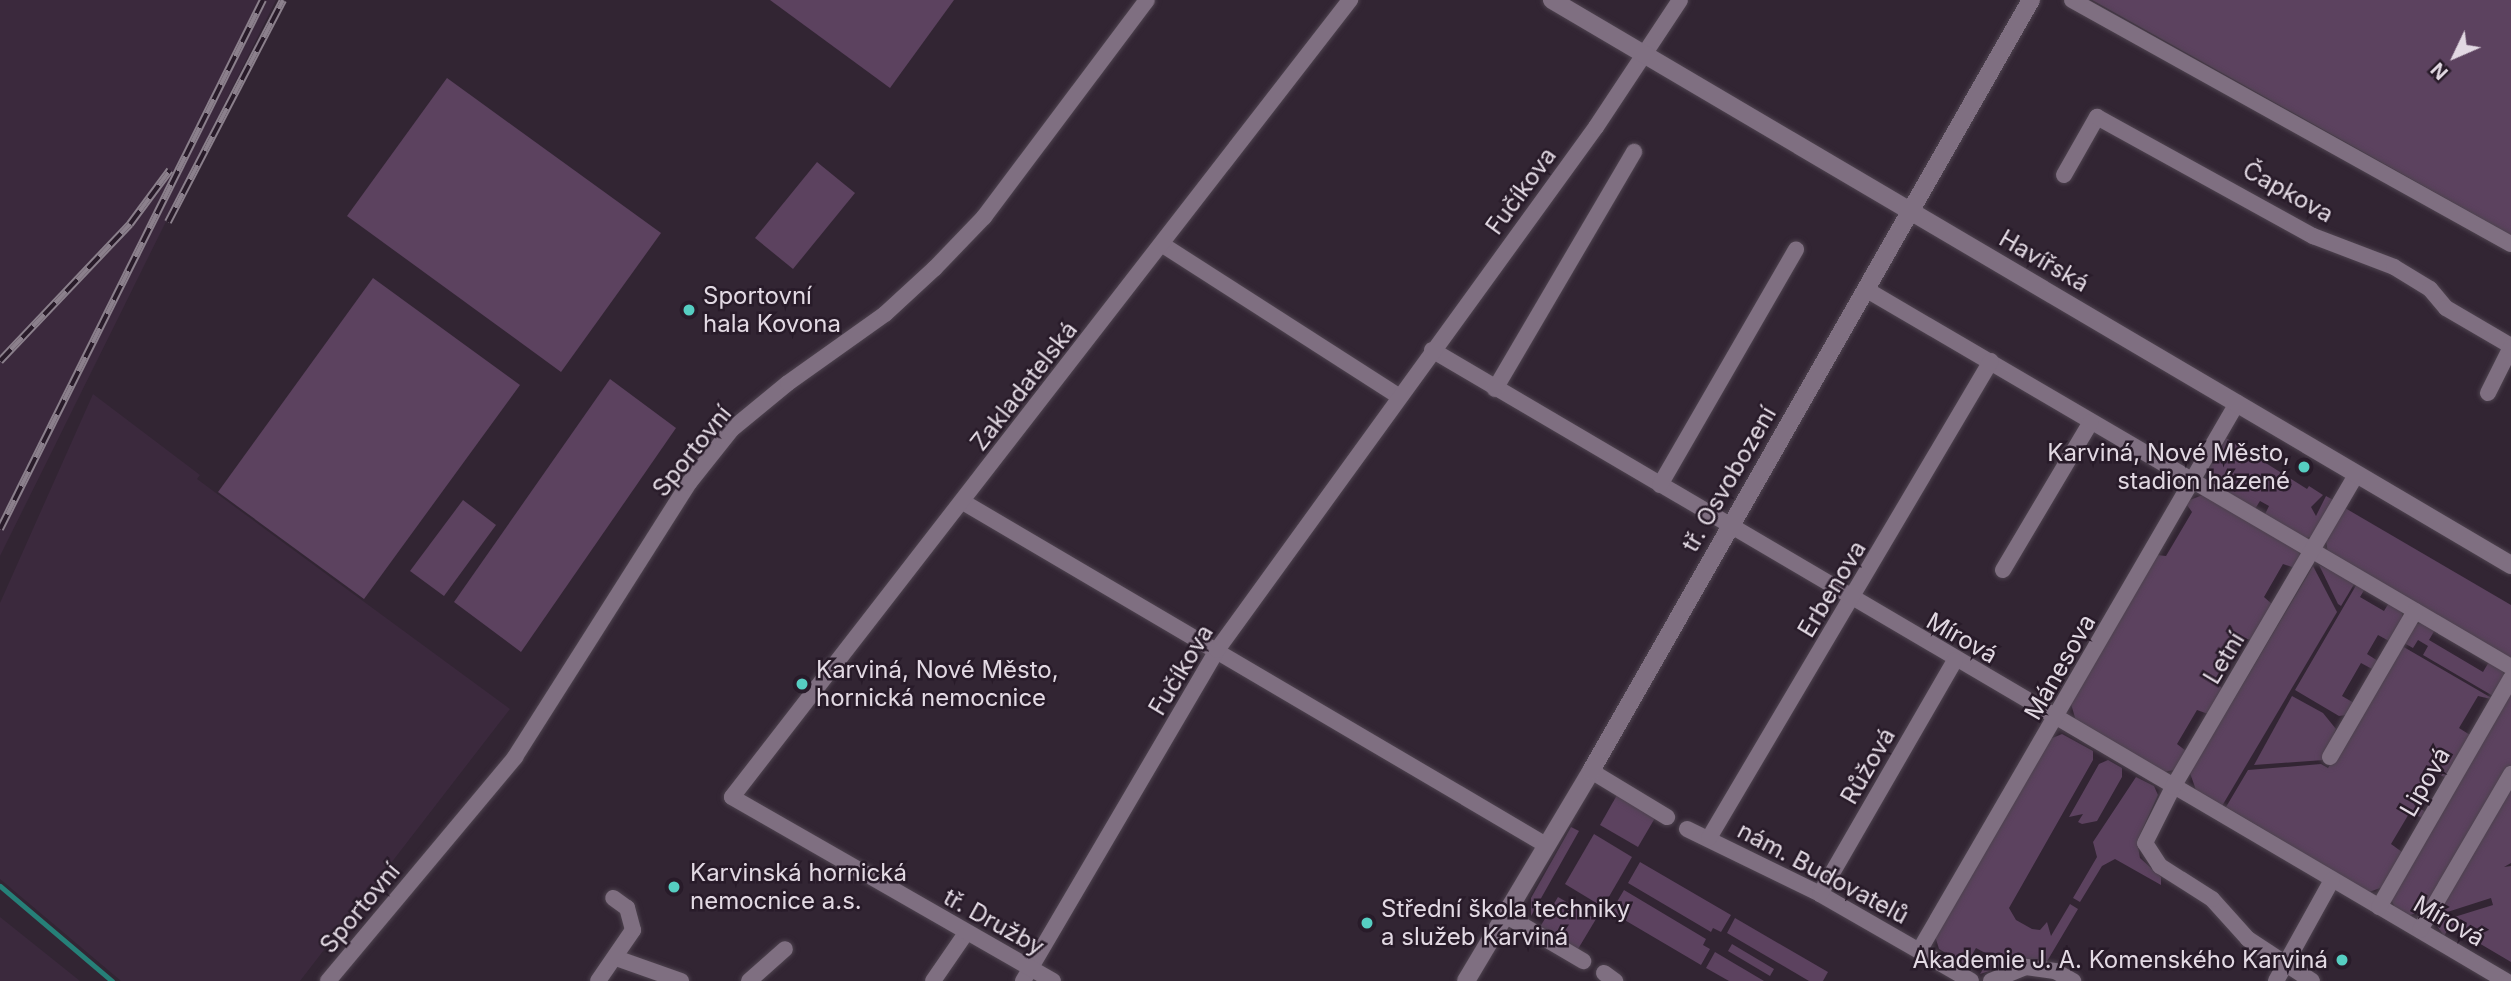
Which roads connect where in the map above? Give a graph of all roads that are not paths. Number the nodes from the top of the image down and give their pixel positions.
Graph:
1 (1147, 0) edge
2 (1350, 0) edge
3 (1552, 0) edge
4 (1680, 0) edge
5 (2031, 0) edge
6 (2072, 0) edge
7 (1643, 55) junction
8 (1634, 152) dead end
9 (2064, 175) dead end
10 (1912, 213) junction
11 (2511, 244) edge
12 (1163, 245) junction
13 (1796, 249) dead end
14 (1867, 290) junction
15 (2511, 347) edge
16 (1432, 350) junction
17 (1990, 361) junction
18 (1495, 389) junction
19 (2488, 393) dead end
20 (1398, 396) junction
21 (2237, 404) junction
22 (2091, 422) junction
23 (2357, 474) junction
24 (2192, 481) junction
25 (1660, 485) junction
26 (963, 502) junction
27 (1729, 527) junction
28 (2314, 552) junction
29 (2511, 565) edge
30 (2003, 570) dead end
31 (1852, 600) junction
32 (2415, 611) junction
33 (1217, 650) junction
34 (1955, 660) junction
35 (2511, 667) edge
36 (2511, 678) edge
37 (2056, 719) junction
38 (2330, 757) dead end
39 (1591, 771) junction
40 (2511, 774) edge
41 (2173, 787) junction
42 (732, 797) joint
43 (1667, 817) dead end
44 (1688, 829) dead end
45 (1709, 838) junction
46 (1546, 845) junction
47 (2332, 880) junction
48 (1820, 894) junction
49 (613, 898) dead end
50 (2379, 907) junction
51 (1505, 915) junction
52 (2420, 930) junction
53 (966, 933) junction
54 (785, 949) dead end
55 (1919, 951) junction
56 (616, 958) junction
57 (1583, 961) dead end
58 (2286, 965) junction
59 (1027, 975) edge
60 (328, 981) edge
61 (598, 981) edge
62 (681, 981) edge
63 (749, 981) edge
64 (933, 981) edge
65 (1052, 981) edge
66 (1466, 981) edge
67 (1971, 981) edge
68 (1991, 981) edge
69 (2073, 981) edge
70 (2276, 981) edge
71 (2312, 981) edge
72 (2506, 981) edge

1 - 60 street, Sportovní
2 - 12 street, Zakladatelská
3 - 7 street, Havířská
4 - 7 street, Fučíkova
5 - 10 street, tř. Osvobození
6 - 11 street
7 - 10 street, Havířská
7 - 16 street, Fučíkova
8 - 18 street
9 - 15 street, Čapkova
10 - 14 street, tř. Osvobození
10 - 21 street, Havířská
12 - 20 street
12 - 26 street, Zakladatelská
13 - 25 street
14 - 17 street
14 - 27 street, tř. Osvobození
15 - 19 street
16 - 18 street
16 - 20 street, Fučíkova
17 - 22 street
17 - 31 street, Erbenova
18 - 25 street
20 - 33 street, Fučíkova
21 - 23 street, Havířská
21 - 24 street, Mánesova
22 - 24 street
22 - 30 street
23 - 28 street, Letní
23 - 29 street, Havířská
24 - 28 street
24 - 37 street, Mánesova
25 - 27 street
26 - 33 street
26 - 42 street, Zakladatelská
27 - 31 street, Mírová
27 - 39 street, tř. Osvobození
28 - 32 street
28 - 41 street, Letní
31 - 34 street, Mírová
31 - 45 street, Erbenova
32 - 35 street
32 - 38 street
33 - 46 street
33 - 59 street, Fučíkova
34 - 37 street, Mírová
34 - 48 street, Růžová
36 - 50 street, Lipová
37 - 41 street, Mírová
37 - 55 street, Mánesova
39 - 43 street
39 - 46 street, tř. Osvobození
40 - 52 street
41 - 47 street, Mírová
41 - 58 street
42 - 53 street, tř. Družby
44 - 45 street, nám. Budovatelů
45 - 48 street, nám. Budovatelů
46 - 51 street, tř. Osvobození
47 - 50 street, Mírová
47 - 58 street
48 - 55 street, nám. Budovatelů
49 - 56 street
50 - 52 street, Mírová
51 - 57 street
51 - 66 street, tř. Osvobození
52 - 72 street, Mírová
53 - 59 street, tř. Družby
53 - 64 street
54 - 63 street
55 - 67 street, nám. Budovatelů
56 - 61 street
56 - 62 street
58 - 70 street
58 - 71 street
59 - 65 street, tř. Družby
68 - 69 street

